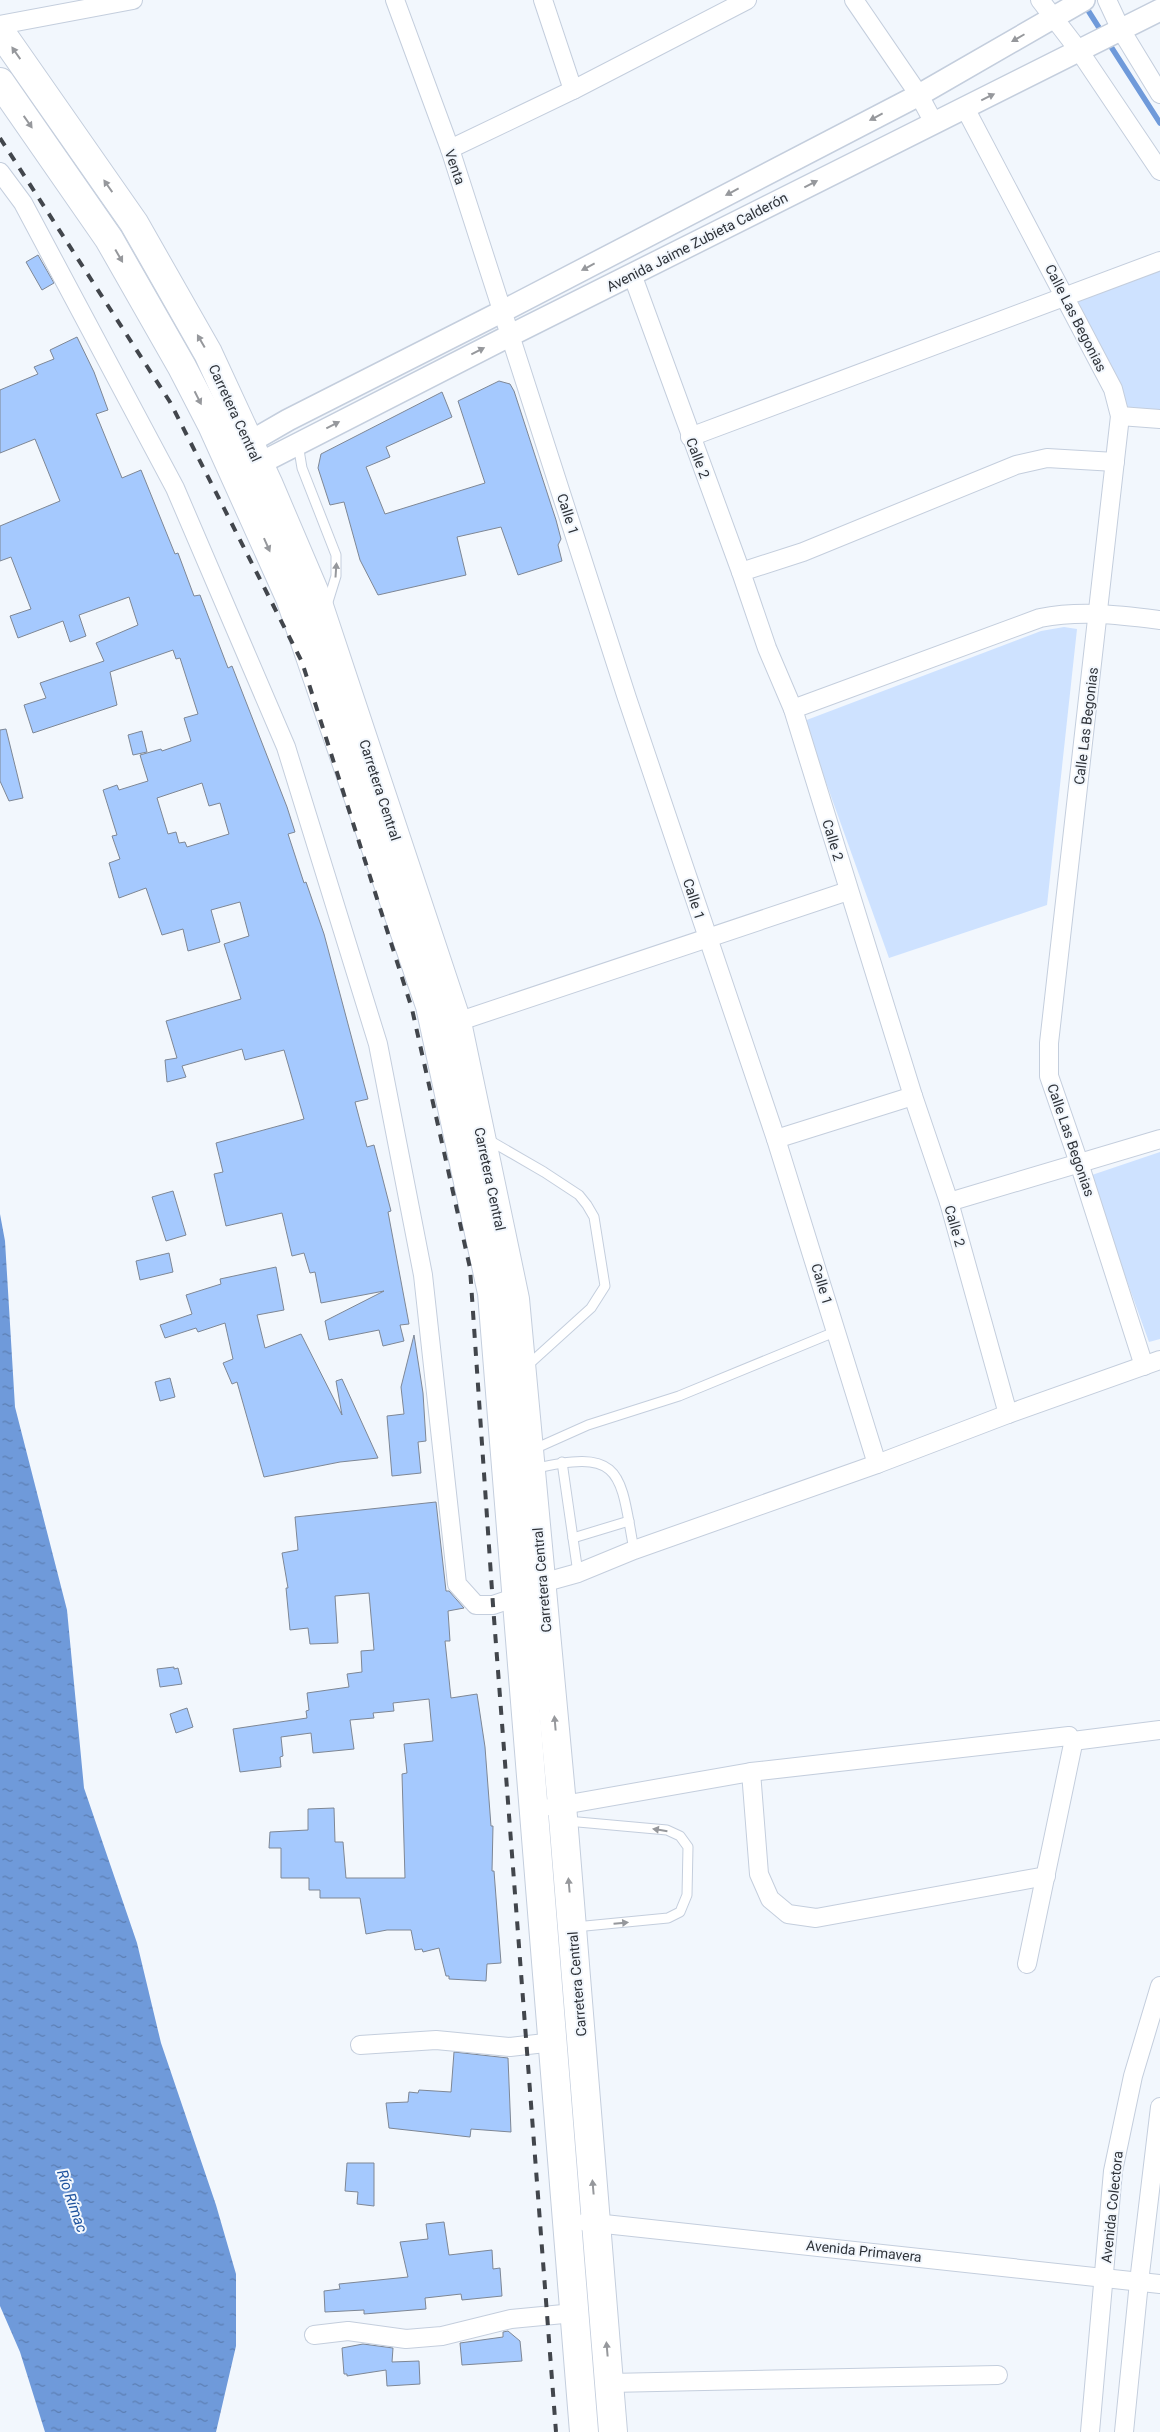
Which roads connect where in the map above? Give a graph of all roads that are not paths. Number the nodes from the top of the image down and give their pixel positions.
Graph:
1 (133, 0) edge
2 (395, 0) edge
3 (543, 0) edge
4 (747, 0) edge
5 (854, 0) edge
6 (1040, 0) edge
7 (1107, 0) edge
8 (1079, 2) edge
9 (1160, 10) edge
10 (1052, 18) junction
11 (0, 25) edge
12 (0, 31) edge
13 (1103, 39) junction
14 (0, 82) edge
15 (573, 90) junction
16 (1160, 94) edge
17 (919, 95) junction
18 (965, 108) junction
19 (934, 123) junction
20 (450, 149) junction
21 (1160, 171) edge
22 (0, 172) edge
23 (1160, 261) edge
24 (632, 274) junction
25 (1065, 296) junction
26 (503, 311) junction
27 (511, 335) junction
28 (1120, 416) junction
29 (1160, 419) edge
30 (288, 420) junction
31 (690, 437) junction
32 (298, 443) junction
33 (242, 459) junction
34 (1115, 462) junction
35 (741, 572) junction
36 (1099, 613) junction
37 (323, 617) junction
38 (1160, 620) edge
39 (793, 709) junction
40 (848, 890) junction
41 (707, 938) junction
42 (453, 1041) junction
43 (913, 1096) junction
44 (481, 1135) junction
45 (776, 1139) junction
46 (1160, 1139) edge
47 (1079, 1163) junction
48 (949, 1202) junction
49 (837, 1331) junction
50 (1152, 1363) edge
51 (510, 1373) junction
52 (1008, 1414) junction
53 (530, 1460) junction
54 (562, 1462) junction
55 (877, 1464) junction
56 (628, 1522) junction
57 (573, 1538) junction
58 (634, 1550) junction
59 (578, 1573) junction
60 (542, 1583) junction
61 (517, 1597) junction
62 (1160, 1730) edge
63 (1073, 1741) junction
64 (751, 1772) junction
65 (535, 1809) junction
66 (563, 1813) junction
67 (1046, 1876) junction
68 (572, 1927) junction
69 (1027, 1964) dead end
70 (1160, 1986) edge
71 (554, 2042) junction
72 (360, 2045) dead end
73 (1160, 2107) edge
74 (596, 2222) junction
75 (568, 2223) junction
76 (1105, 2278) junction
77 (1139, 2282) junction
78 (1160, 2284) edge
79 (574, 2312) junction
80 (314, 2335) dead end
81 (998, 2375) dead end
82 (610, 2383) junction
83 (584, 2432) edge
84 (614, 2432) edge
85 (1090, 2432) edge
86 (1124, 2432) edge

1 - 11 street
2 - 20 street, Venta
3 - 15 street
4 - 15 street
5 - 17 street
6 - 10 street
7 - 13 street
8 - 10 street, Avenida Jaime Zubieta Calderón
9 - 13 street, Avenida Jaime Zubieta Calderón
10 - 13 street
10 -> 17 street, Avenida Jaime Zubieta Calderón
33 -> 12 highway, Carretera Central
13 - 16 street
18 -> 13 street, Avenida Jaime Zubieta Calderón
13 - 21 street
14 -> 33 highway, Carretera Central
15 - 20 street
17 - 19 street
17 -> 26 street, Avenida Jaime Zubieta Calderón
18 - 19 street, Avenida Jaime Zubieta Calderón
18 - 25 street, Calle Las Begonias
24 -> 19 street, Avenida Jaime Zubieta Calderón
20 - 26 street, Venta
22 - 61 street
23 - 25 street
24 - 27 street, Avenida Jaime Zubieta Calderón
24 - 31 street, Calle 2
25 - 28 street, Calle Las Begonias
25 - 31 street
26 - 27 street, Venta
26 - 30 street, Avenida Jaime Zubieta Calderón
32 -> 27 street, Avenida Jaime Zubieta Calderón
27 - 41 street, Calle 1
28 - 29 street
28 - 34 street, Calle Las Begonias
30 - 32 street
30 - 33 street, Avenida Jaime Zubieta Calderón
31 - 35 street, Calle 2
32 - 33 street, Avenida Jaime Zubieta Calderón
37 -> 32 lane
33 - 37 highway, Carretera Central
33 -> 42 highway, Carretera Central
34 - 35 street
34 - 36 street, Calle Las Begonias
35 - 39 street, Calle 2
36 - 38 street
36 - 39 street
36 - 47 street, Calle Las Begonias
37 - 42 highway, Carretera Central
39 - 40 street, Calle 2
40 - 41 street
40 - 43 street, Calle 2
41 - 42 street
41 - 45 street, Calle 1
42 - 44 highway, Carretera Central
42 - 51 highway, Carretera Central
43 - 45 street
43 - 48 street, Calle 2
44 - 51 highway, Carretera Central
44 - 51 lane
45 - 49 street, Calle 1
46 - 47 street
47 - 48 street
47 - 50 street, Calle Las Begonias
48 - 52 street, Calle 2
49 - 53 lane
49 - 55 street, Calle 1
50 - 52 street
51 - 53 highway, Carretera Central
51 - 61 highway, Carretera Central
52 - 55 street
53 - 54 lane
53 - 60 highway, Carretera Central
54 - 56 lane
54 - 57 lane
55 - 58 street
56 - 57 lane
56 - 58 lane
57 - 59 lane
58 - 59 street
59 - 60 street
60 - 61 street
66 -> 60 highway, Carretera Central
61 - 65 highway, Carretera Central
62 - 63 street
63 - 64 street
63 - 67 street
64 - 66 street
64 - 67 street
65 - 66 street
65 - 71 highway, Carretera Central
68 -> 66 highway, Carretera Central
68 -> 66 lane
67 - 69 street
74 -> 68 highway, Carretera Central
70 - 76 street, Avenida Colectora
71 - 72 street
71 - 75 highway, Carretera Central
73 - 77 street
74 - 75 street, Avenida Primavera
74 - 76 street, Avenida Primavera
82 -> 74 highway, Carretera Central
75 - 79 highway, Carretera Central
76 - 77 street, Avenida Primavera
76 - 85 street, Avenida Colectora
77 - 78 street, Avenida Primavera
77 - 86 street
79 - 80 street
79 - 83 highway, Carretera Central
81 - 82 street
82 - 84 highway, Carretera Central

